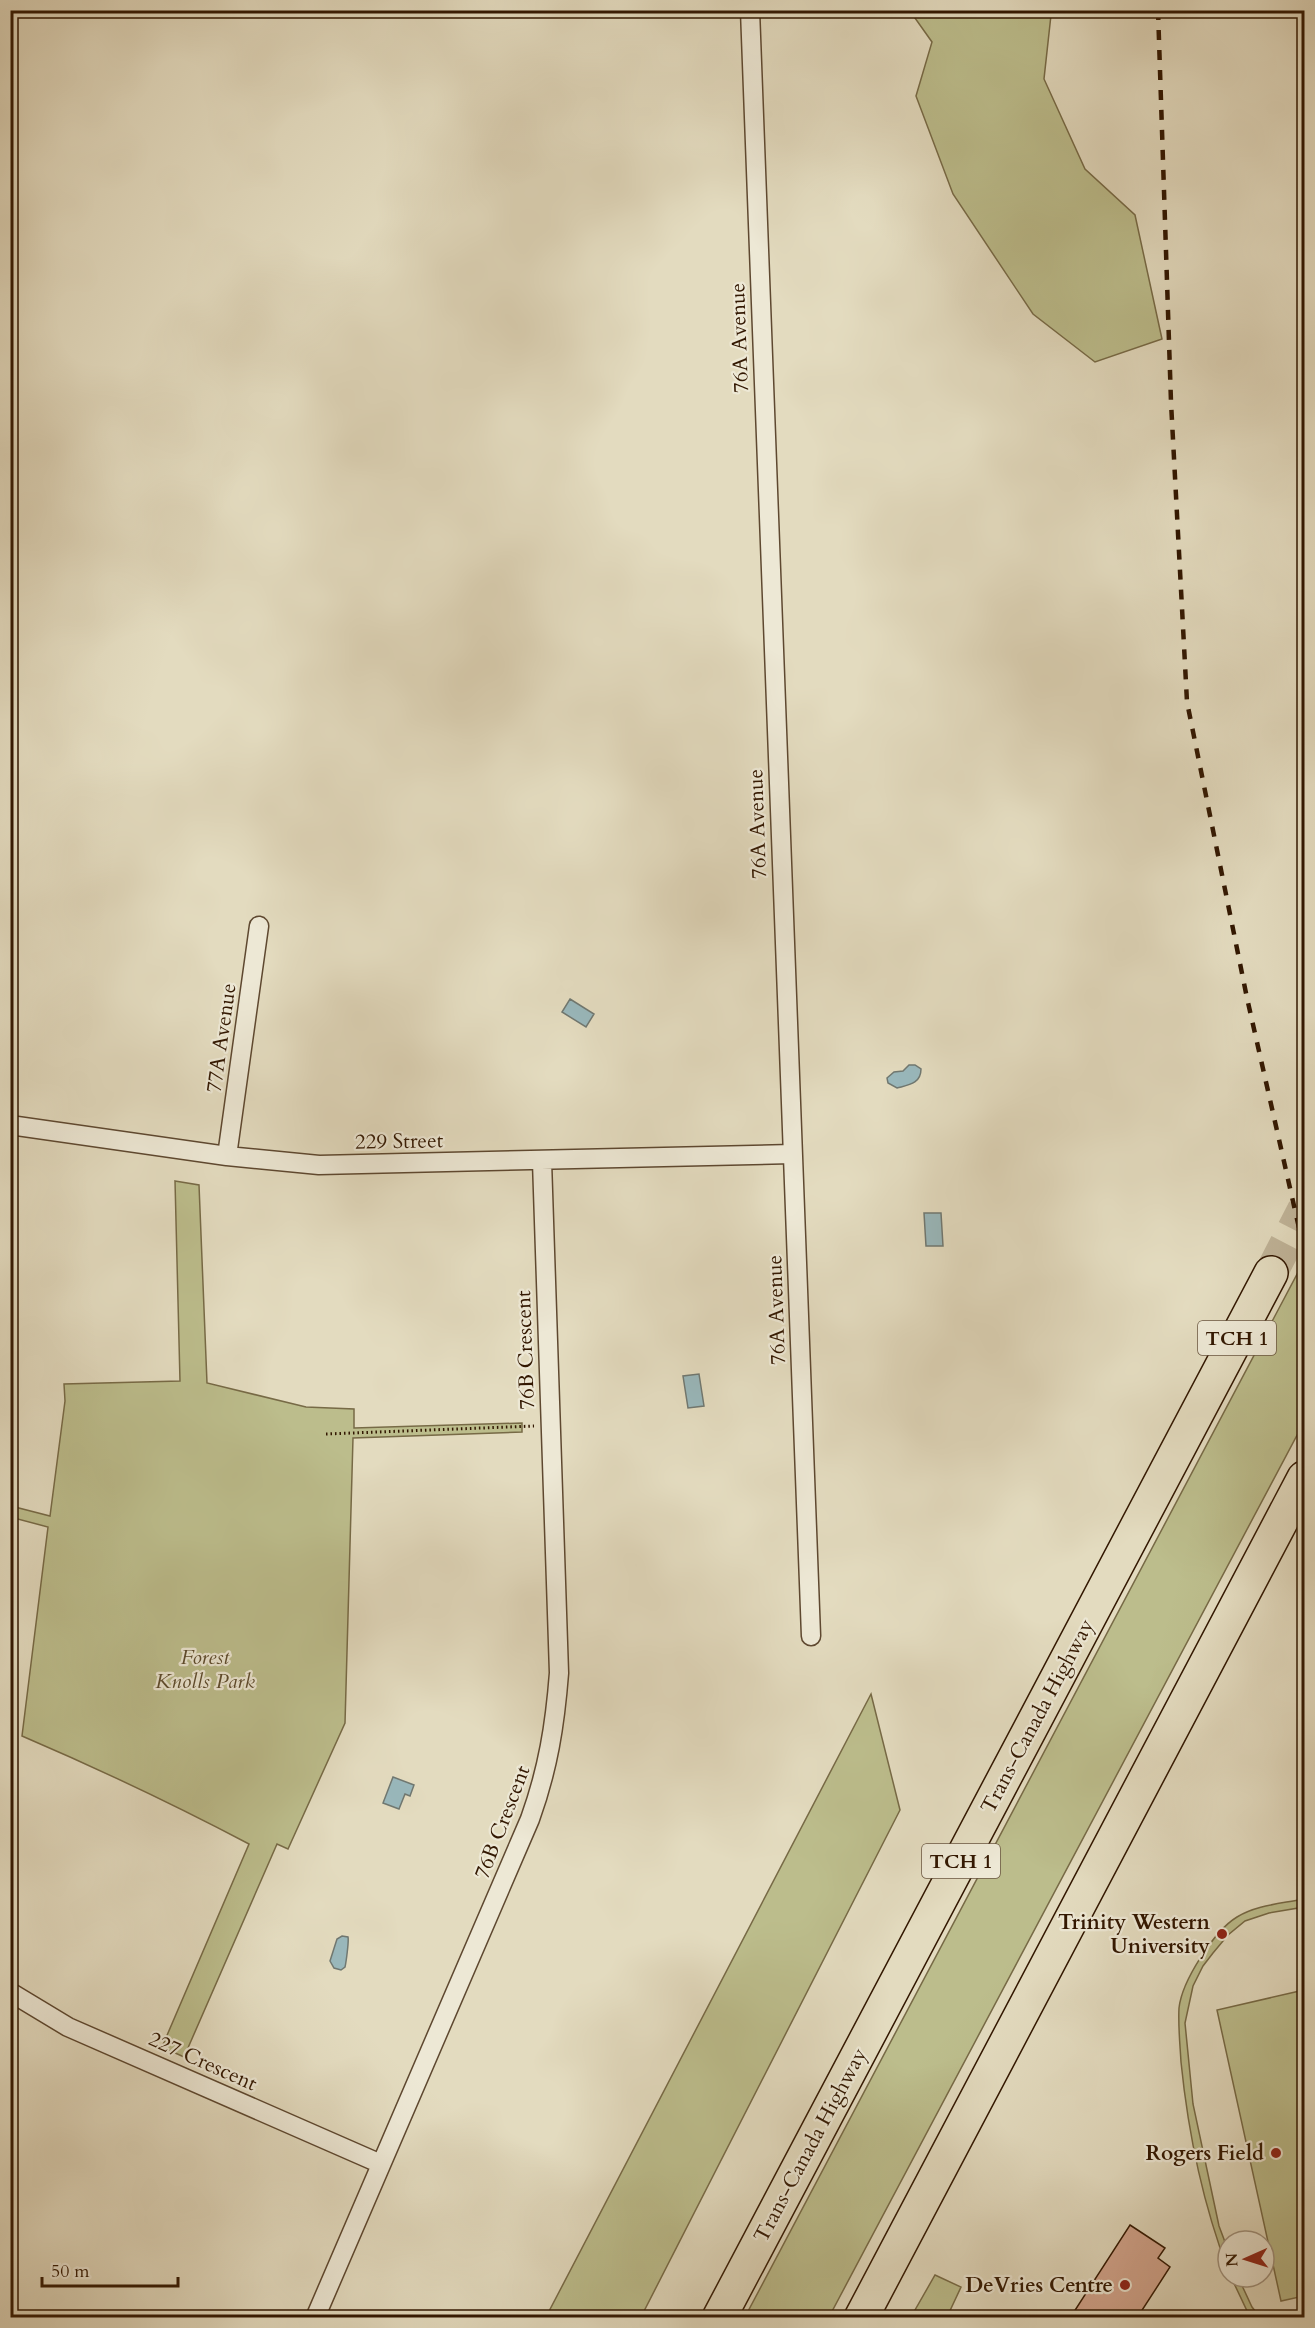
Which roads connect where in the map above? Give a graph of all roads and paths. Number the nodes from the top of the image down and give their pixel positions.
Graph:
1 (750, 10) edge
2 (259, 926) dead end
3 (10, 1125) edge
4 (792, 1154) junction
5 (226, 1156) junction
6 (542, 1161) junction
7 (1271, 1273) tunnel mouth
8 (550, 1426) junction
9 (326, 1434) dead end
10 (1305, 1478) edge
11 (811, 1636) dead end
12 (10, 1992) edge
13 (381, 2164) junction
14 (315, 2318) edge
15 (719, 2318) edge
16 (861, 2318) edge

1 - 4 street, 76A Avenue
2 - 5 street, 77A Avenue
3 - 5 street, 229 Street
4 - 6 street, 229 Street
4 - 11 street, 76A Avenue
5 - 6 street, 229 Street
6 - 8 street, 76B Crescent
7 - 15 highway, Trans-Canada Highway / TCH 1
8 - 9 path
8 - 13 street, 76B Crescent
10 - 16 highway
12 - 13 street, 227 Crescent
13 - 14 street, 76B Crescent

